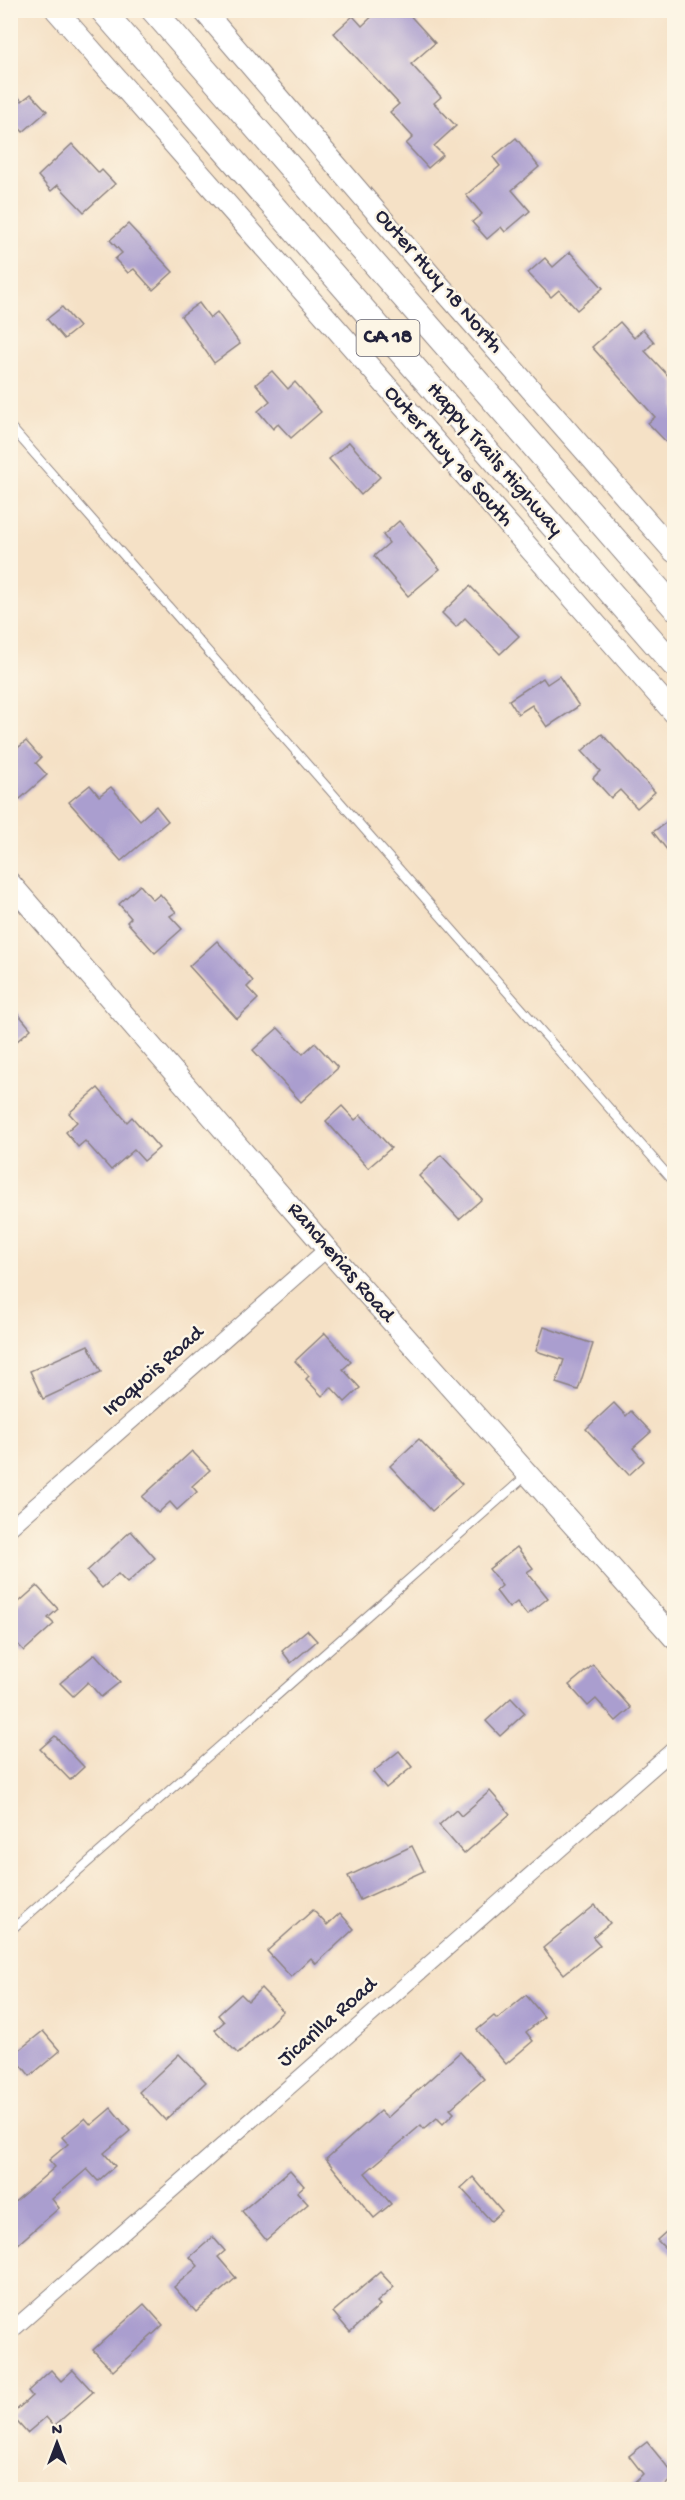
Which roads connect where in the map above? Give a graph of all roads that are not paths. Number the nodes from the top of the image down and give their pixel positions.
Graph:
1 (56, 10) edge
2 (102, 10) edge
3 (153, 10) edge
4 (203, 10) edge
5 (10, 426) edge
6 (675, 552) edge
7 (675, 607) edge
8 (675, 665) edge
9 (675, 712) edge
10 (10, 883) edge
11 (675, 1182) edge
12 (327, 1249) junction
13 (528, 1474) junction
14 (10, 1528) edge
15 (675, 1638) edge
16 (675, 1749) edge
17 (10, 1931) edge
18 (10, 2331) edge

1 - 9 street, Outer Hwy 18 South
2 - 8 main road, Happy Trails Highway / CA 18
3 - 7 main road, Happy Trails Highway / CA 18
4 - 6 street, Outer Hwy 18 North
5 - 11 lane
10 - 12 street, Rancherias Road
12 - 13 street, Rancherias Road
12 - 14 street, Iroquois Road
13 - 15 street, Rancherias Road
13 - 17 lane
16 - 18 street, Jicarilla Road

